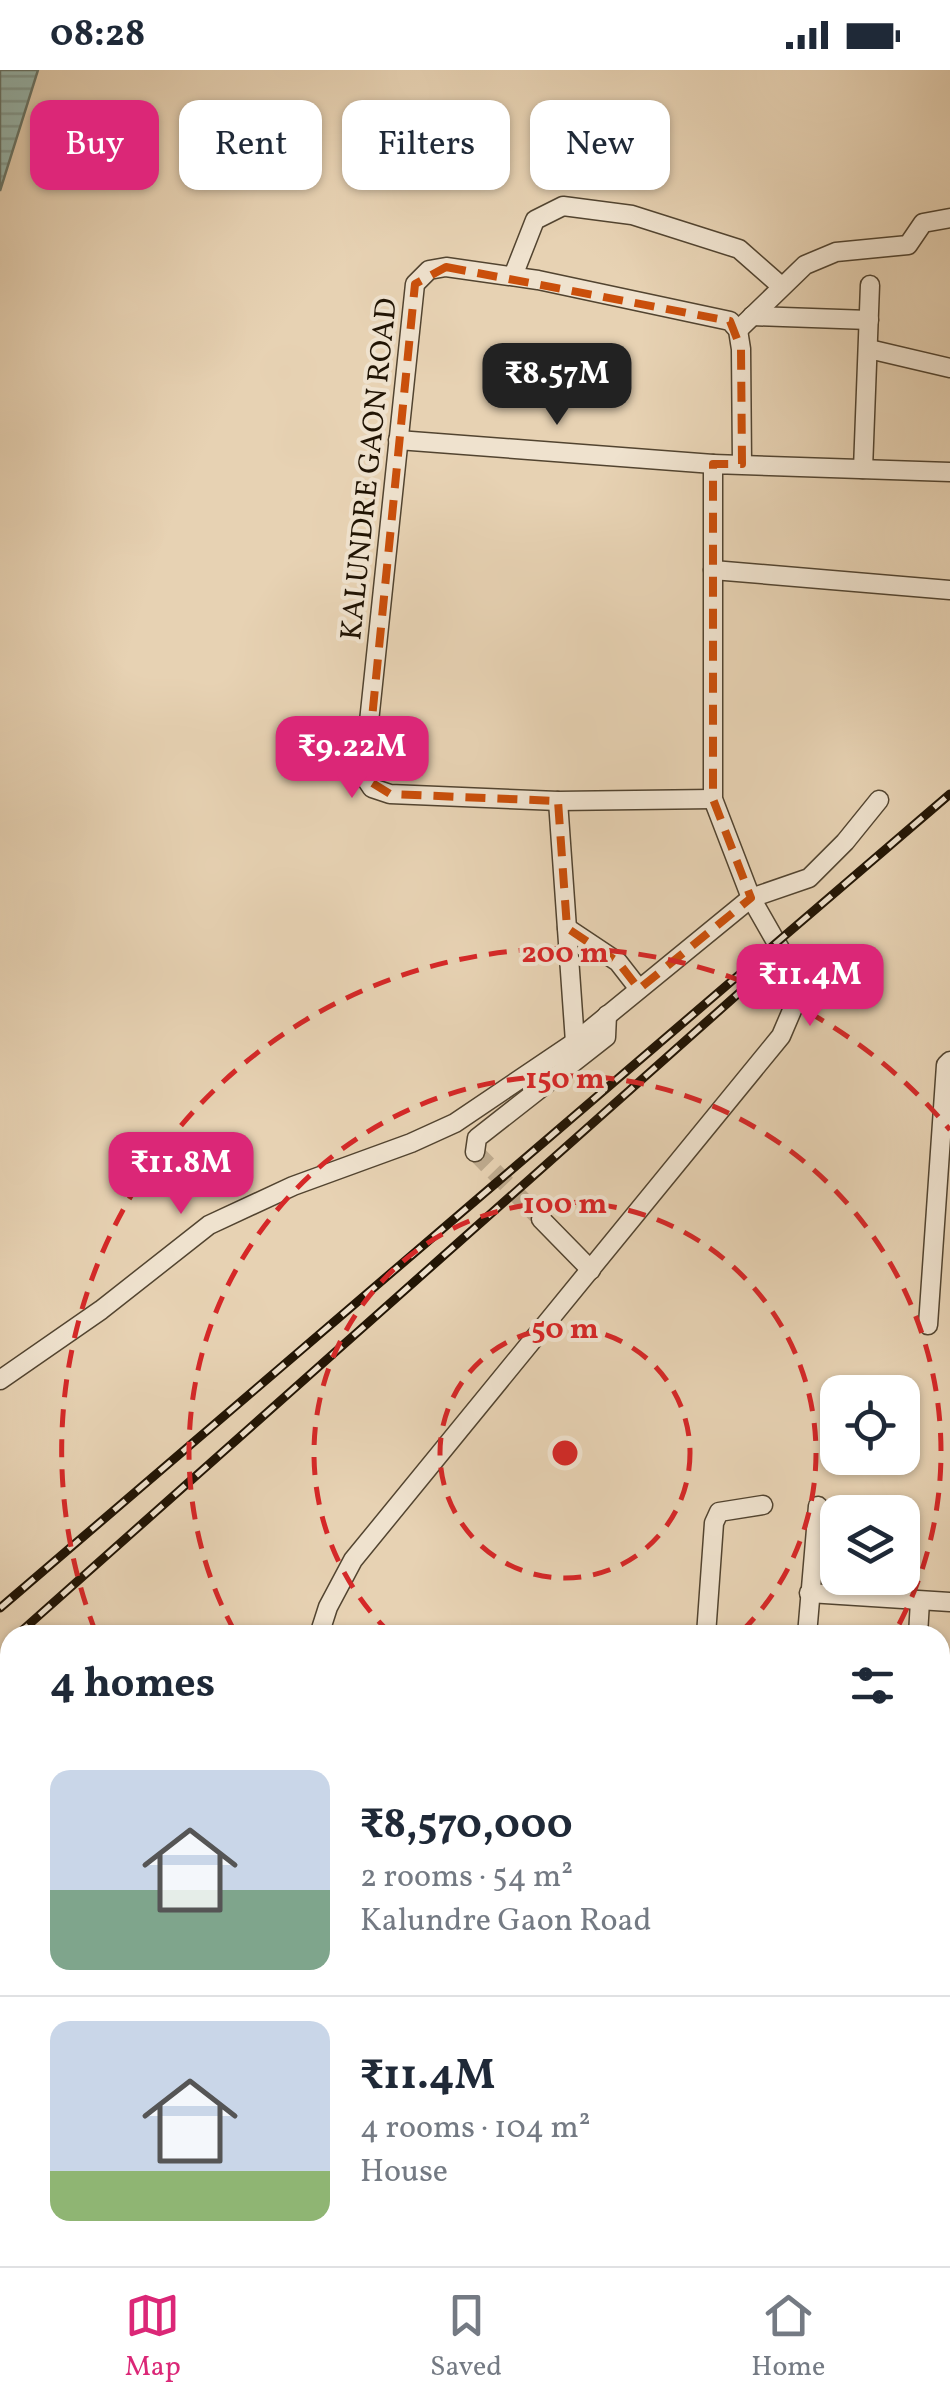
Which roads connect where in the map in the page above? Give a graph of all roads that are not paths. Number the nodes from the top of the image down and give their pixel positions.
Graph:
1 (950, 218) edge
2 (513, 276) junction
3 (870, 285) dead end
4 (781, 286) junction
5 (752, 316) junction
6 (869, 320) junction
7 (738, 330) junction
8 (868, 349) junction
9 (950, 368) edge
10 (398, 440) junction
11 (713, 464) junction
12 (742, 464) junction
13 (863, 468) junction
14 (950, 472) edge
15 (713, 570) junction
16 (950, 590) edge
17 (714, 799) junction
18 (878, 800) dead end
19 (558, 802) junction
20 (751, 898) junction
21 (567, 928) junction
22 (640, 989) junction
23 (608, 1015) junction
24 (575, 1042) junction
25 (950, 1061) edge
26 (474, 1152) dead end
27 (541, 1220) tunnel mouth
28 (590, 1270) junction
29 (928, 1325) dead end
30 (0, 1380) edge
31 (763, 1505) dead end
32 (818, 1506) dead end
33 (809, 1593) junction
34 (920, 1601) junction
35 (950, 1602) edge
36 (322, 1625) edge
37 (707, 1625) edge
38 (807, 1625) edge
39 (919, 1625) edge

1 - 4 street
2 - 4 street
2 - 7 street, KALUNDRE GAON ROAD
2 - 10 street, KALUNDRE GAON ROAD
3 - 6 street
4 - 5 street
5 - 6 street
5 - 7 street
6 - 8 street
7 - 12 street
8 - 9 street
8 - 13 street
10 - 11 street
10 - 19 street, KALUNDRE GAON ROAD
11 - 12 street
11 - 15 street
12 - 13 street
13 - 14 street
15 - 16 street
15 - 17 street
17 - 19 street, KALUNDRE GAON ROAD
17 - 20 street
18 - 20 street
19 - 21 street
20 - 22 street
20 - 28 street
21 - 22 street
21 - 24 street
22 - 23 street
23 - 24 street
23 - 26 street
24 - 30 street
25 - 29 street
27 - 28 street
28 - 36 street
31 - 37 street
32 - 33 street
33 - 34 street
33 - 38 street
34 - 35 street
34 - 39 street

